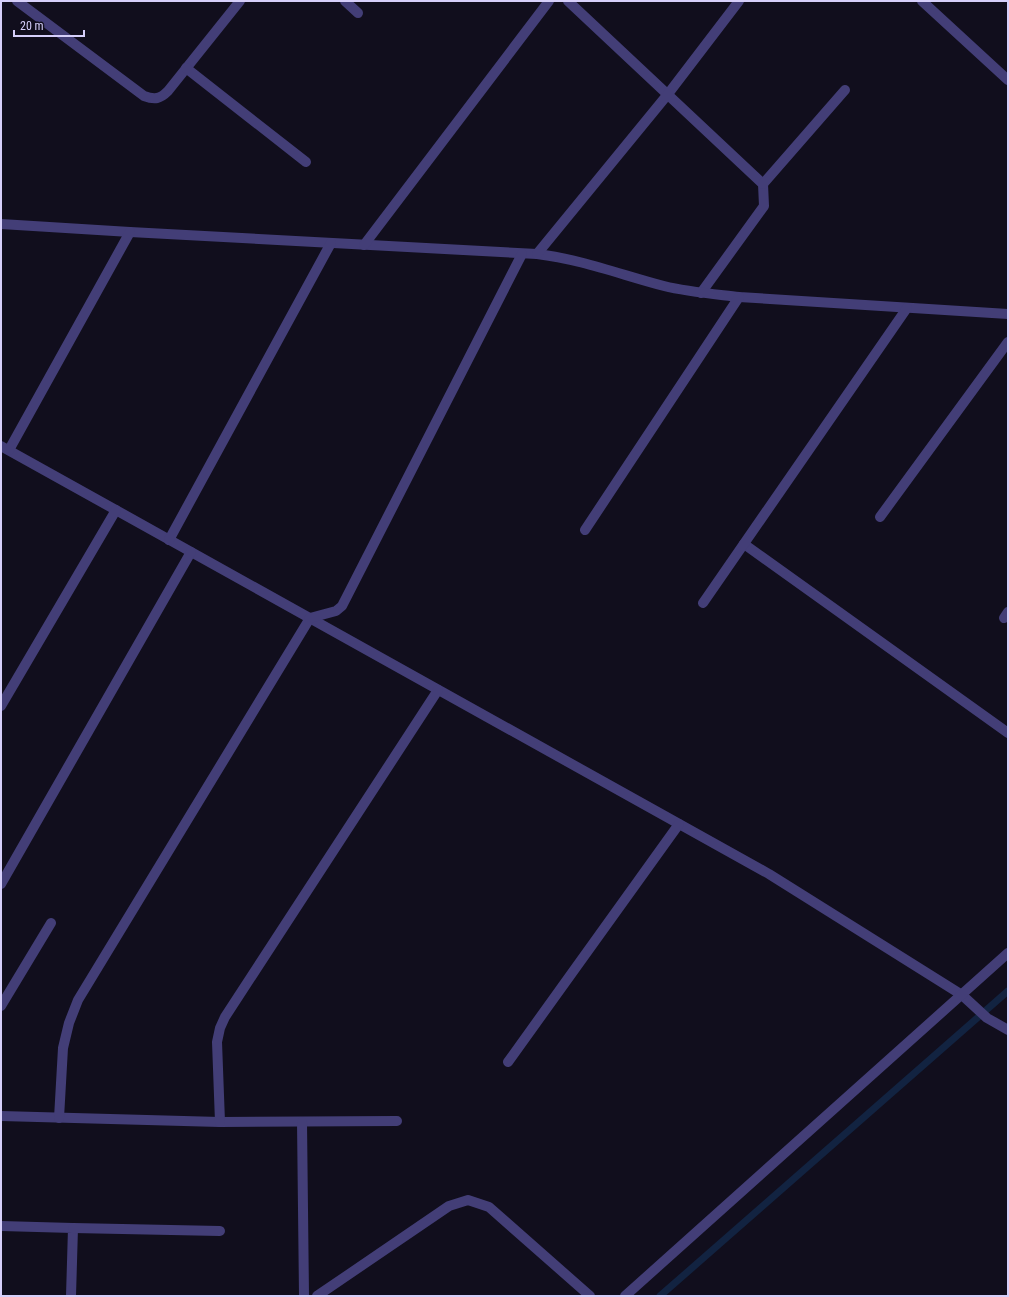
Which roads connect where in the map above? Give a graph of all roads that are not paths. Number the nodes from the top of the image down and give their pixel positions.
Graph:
1 (17, 1) edge
2 (240, 1) edge
3 (345, 1) edge
4 (549, 1) edge
5 (568, 1) edge
6 (739, 1) edge
7 (922, 1) edge
8 (358, 13) dead end
9 (186, 68) junction
10 (1008, 80) edge
11 (845, 90) dead end
12 (668, 94) junction
13 (306, 162) dead end
14 (763, 184) junction
15 (1, 224) edge
16 (130, 232) junction
17 (331, 243) junction
18 (364, 245) junction
19 (522, 254) junction
20 (537, 254) junction
21 (701, 292) junction
22 (739, 297) junction
23 (907, 308) junction
24 (1008, 314) edge
25 (1008, 342) edge
26 (5, 448) edge
27 (116, 510) junction
28 (880, 517) dead end
29 (585, 530) dead end
30 (169, 540) junction
31 (744, 544) junction
32 (191, 552) junction
33 (703, 603) dead end
34 (310, 618) junction
35 (438, 690) junction
36 (1, 706) edge
37 (1008, 733) edge
38 (679, 824) junction
39 (1, 884) edge
40 (51, 923) dead end
41 (1008, 953) edge
42 (962, 995) junction
43 (1, 1006) edge
44 (1008, 1030) edge
45 (508, 1062) dead end
46 (1, 1116) edge
47 (59, 1118) junction
48 (397, 1121) dead end
49 (220, 1122) junction
50 (302, 1122) junction
51 (1, 1226) edge
52 (73, 1228) junction
53 (220, 1231) dead end
54 (71, 1296) edge
55 (304, 1296) edge
56 (317, 1296) edge
57 (590, 1296) edge
58 (625, 1296) edge

1 - 9 street
2 - 9 street
3 - 8 street
4 - 18 street
5 - 12 street
6 - 12 street
7 - 10 street
9 - 13 street
11 - 14 street
12 - 14 street
12 - 20 street
14 - 21 street
15 - 16 street
16 - 17 street
16 - 26 street
17 - 18 street
17 - 30 street
18 - 19 street
19 - 20 street
19 - 34 street
20 - 21 street
21 - 22 street
22 - 23 street
22 - 29 street
23 - 24 street
23 - 31 street
25 - 28 street
26 - 27 street
27 - 30 street
27 - 36 street
30 - 32 street
31 - 33 street
31 - 37 street
32 - 34 street
32 - 39 street
34 - 35 street
34 - 47 street
35 - 38 street
35 - 49 street
38 - 42 street
38 - 45 street
40 - 43 street
41 - 42 street
42 - 44 street
42 - 58 street
46 - 47 street
47 - 49 street
48 - 50 street
49 - 50 street
50 - 55 street
51 - 52 street
52 - 53 street
52 - 54 street
56 - 57 street

